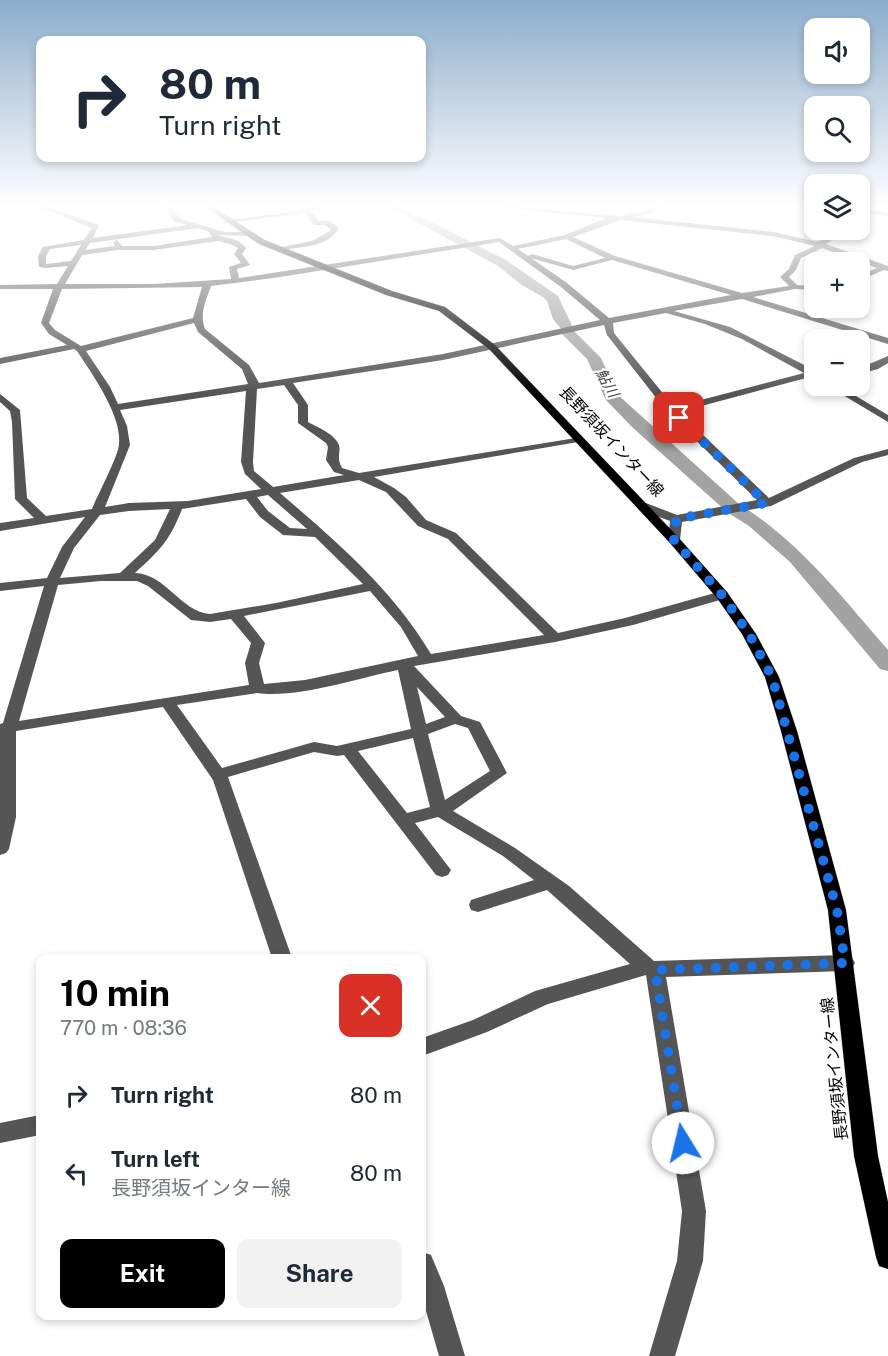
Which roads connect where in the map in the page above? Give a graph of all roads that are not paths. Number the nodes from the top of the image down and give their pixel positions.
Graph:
1 (71, 268) edge
2 (232, 268) edge
3 (328, 268) edge
4 (330, 268) edge
5 (541, 268) edge
6 (646, 268) edge
7 (793, 268) edge
8 (885, 269) edge
9 (870, 274) edge
10 (236, 280) junction
11 (207, 284) junction
12 (0, 287) edge
13 (59, 287) junction
14 (795, 287) junction
15 (804, 287) edge
16 (742, 297) junction
17 (664, 312) junction
18 (197, 320) junction
19 (605, 323) junction
20 (888, 341) edge
21 (78, 347) junction
22 (492, 347) junction
23 (888, 359) edge
24 (1, 363) edge
25 (870, 368) edge
26 (804, 369) edge
27 (804, 377) edge
28 (287, 381) junction
29 (253, 386) junction
30 (850, 396) edge
31 (0, 397) edge
32 (114, 408) junction
33 (672, 411) junction
34 (888, 419) edge
35 (578, 439) junction
36 (888, 452) edge
37 (356, 476) junction
38 (270, 490) junction
39 (248, 494) junction
40 (766, 503) junction
41 (177, 506) junction
42 (642, 506) junction
43 (289, 507) junction
44 (97, 511) junction
45 (263, 512) junction
46 (42, 519) junction
47 (678, 519) junction
48 (0, 527) edge
49 (319, 533) junction
50 (674, 540) junction
51 (123, 577) junction
52 (52, 581) junction
53 (373, 586) junction
54 (0, 587) edge
55 (722, 595) junction
56 (236, 614) junction
57 (555, 638) junction
58 (427, 659) junction
59 (404, 664) junction
60 (256, 688) junction
61 (166, 701) junction
62 (455, 719) junction
63 (5, 727) edge
64 (419, 732) junction
65 (348, 749) junction
66 (217, 775) junction
67 (440, 811) junction
68 (404, 820) junction
69 (0, 849) edge
70 (442, 870) dead end
71 (549, 882) junction
72 (478, 905) dead end
73 (281, 954) edge
74 (845, 963) junction
75 (651, 968) junction
76 (426, 1046) edge
77 (36, 1126) edge
78 (0, 1133) edge
79 (878, 1214) junction
80 (888, 1237) edge
81 (888, 1257) edge
82 (426, 1274) edge
83 (452, 1356) edge
84 (662, 1356) edge

1 - 13 street
2 - 10 street
3 - 10 street
4 - 22 main road, 長野須坂インター線
5 - 19 street
6 - 16 street
7 - 14 street
8 - 9 street
10 - 11 street
11 - 13 street
11 - 18 street
12 - 13 street
13 - 21 street
14 - 15 street
14 - 16 street
16 - 17 street
16 - 20 street
17 - 19 street
17 - 26 street
18 - 21 street
18 - 29 street
19 - 22 street
19 - 33 street
21 - 24 street
21 - 32 street
22 - 28 street
22 - 35 main road, 長野須坂インター線
23 - 25 street
27 - 33 street
28 - 29 street
28 - 37 street
29 - 32 street
29 - 38 street
30 - 34 street
31 - 46 street
32 - 44 street
33 - 40 street
35 - 37 street
35 - 42 main road, 長野須坂インター線
36 - 40 street
37 - 38 street
37 - 57 street
38 - 39 street
38 - 43 street
39 - 41 street
39 - 45 street
40 - 47 street
41 - 44 street
41 - 51 street
42 - 47 street
42 - 50 main road, 長野須坂インター線
43 - 45 street
43 - 49 street
44 - 46 street
44 - 52 street
45 - 49 street
46 - 48 street
47 - 50 street
49 - 53 street
50 - 55 main road, 長野須坂インター線
51 - 52 street
51 - 56 street
52 - 54 street
52 - 63 street
53 - 56 street
53 - 58 street
55 - 57 street
55 - 74 main road, 長野須坂インター線
56 - 60 street
57 - 58 street
58 - 59 street
59 - 60 street
59 - 62 street
59 - 64 street
60 - 61 street
61 - 63 street
61 - 66 street
62 - 64 street
62 - 67 street
63 - 69 street
64 - 65 street
64 - 67 street
65 - 66 street
65 - 68 street
66 - 73 street
67 - 68 street
67 - 71 street
68 - 70 street
71 - 72 street
71 - 75 street
74 - 75 street
74 - 79 main road, 長野須坂インター線
75 - 76 street
75 - 84 street
77 - 78 street
79 - 80 main road, 長野須坂インター線
79 - 81 main road, 長野須坂インター線
82 - 83 street

